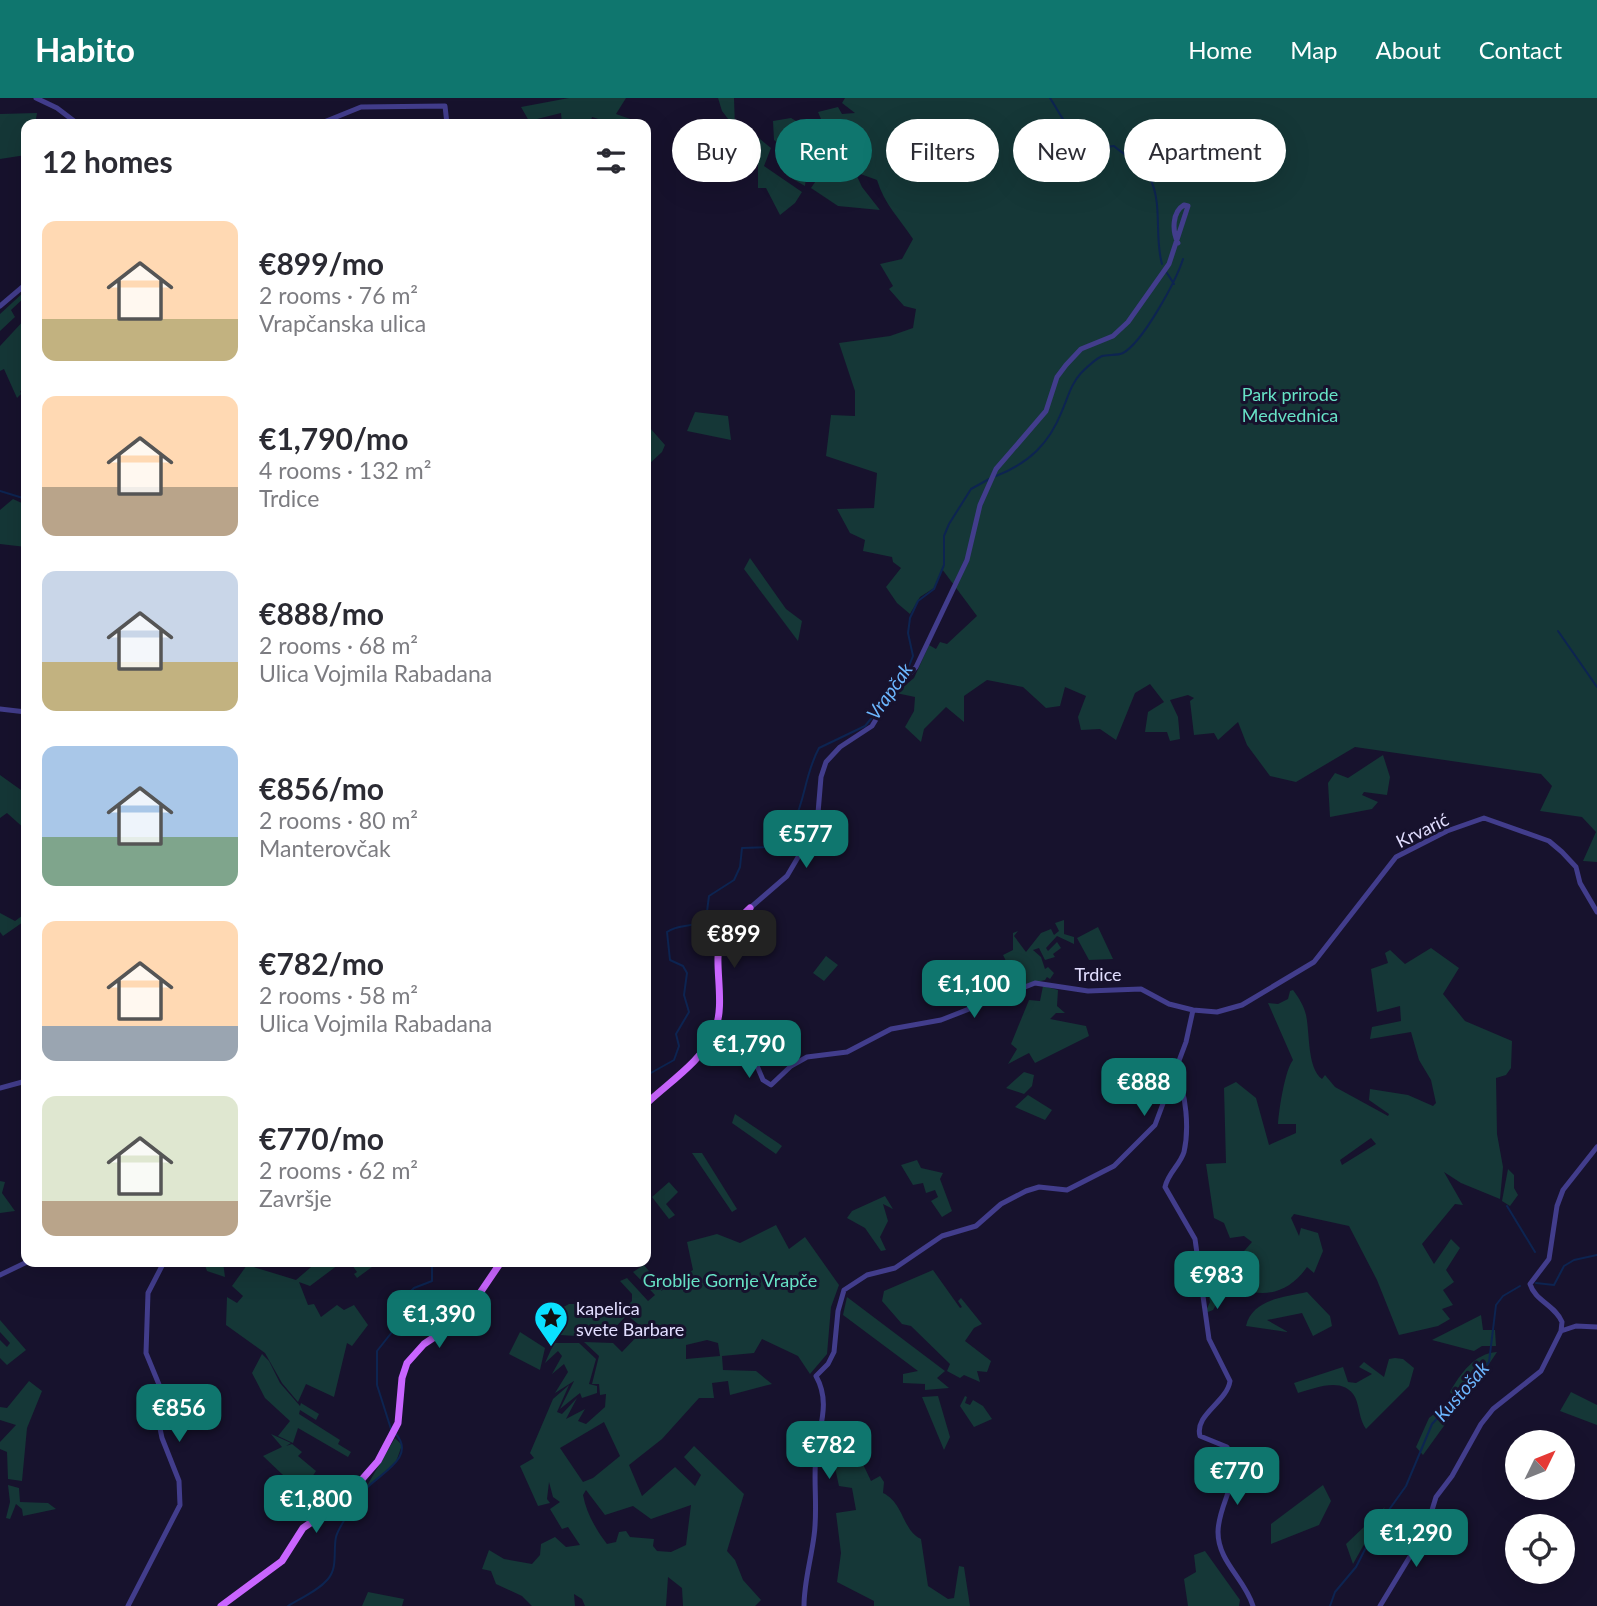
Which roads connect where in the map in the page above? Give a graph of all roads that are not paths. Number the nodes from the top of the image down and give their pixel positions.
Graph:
1 (36, 98) edge
2 (71, 119) edge
3 (332, 119) edge
4 (446, 119) edge
5 (1178, 243) junction
6 (21, 288) edge
7 (0, 306) edge
8 (0, 709) edge
9 (21, 711) edge
10 (750, 908) joint
11 (1597, 912) edge
12 (1193, 1010) junction
13 (716, 1029) junction
14 (1175, 1073) junction
15 (21, 1082) edge
16 (0, 1088) edge
17 (651, 1099) edge
18 (1597, 1147) edge
19 (21, 1265) edge
20 (161, 1267) edge
21 (498, 1267) edge
22 (0, 1275) edge
23 (1597, 1327) edge
24 (1561, 1331) junction
25 (128, 1606) edge
26 (221, 1606) edge
27 (804, 1606) edge
28 (1253, 1606) edge
29 (1380, 1606) edge

1 - 2 street
3 - 4 street
5 - 5 street
5 - 10 street
6 - 7 street
8 - 9 street
10 - 13 main road
11 - 12 street, Krvarić
12 - 13 street, Trdice
12 - 14 street
13 - 17 main road
14 - 27 street
14 - 28 street
15 - 16 street
18 - 24 street
19 - 22 street
20 - 25 street
21 - 26 main road
23 - 24 street
24 - 29 street

